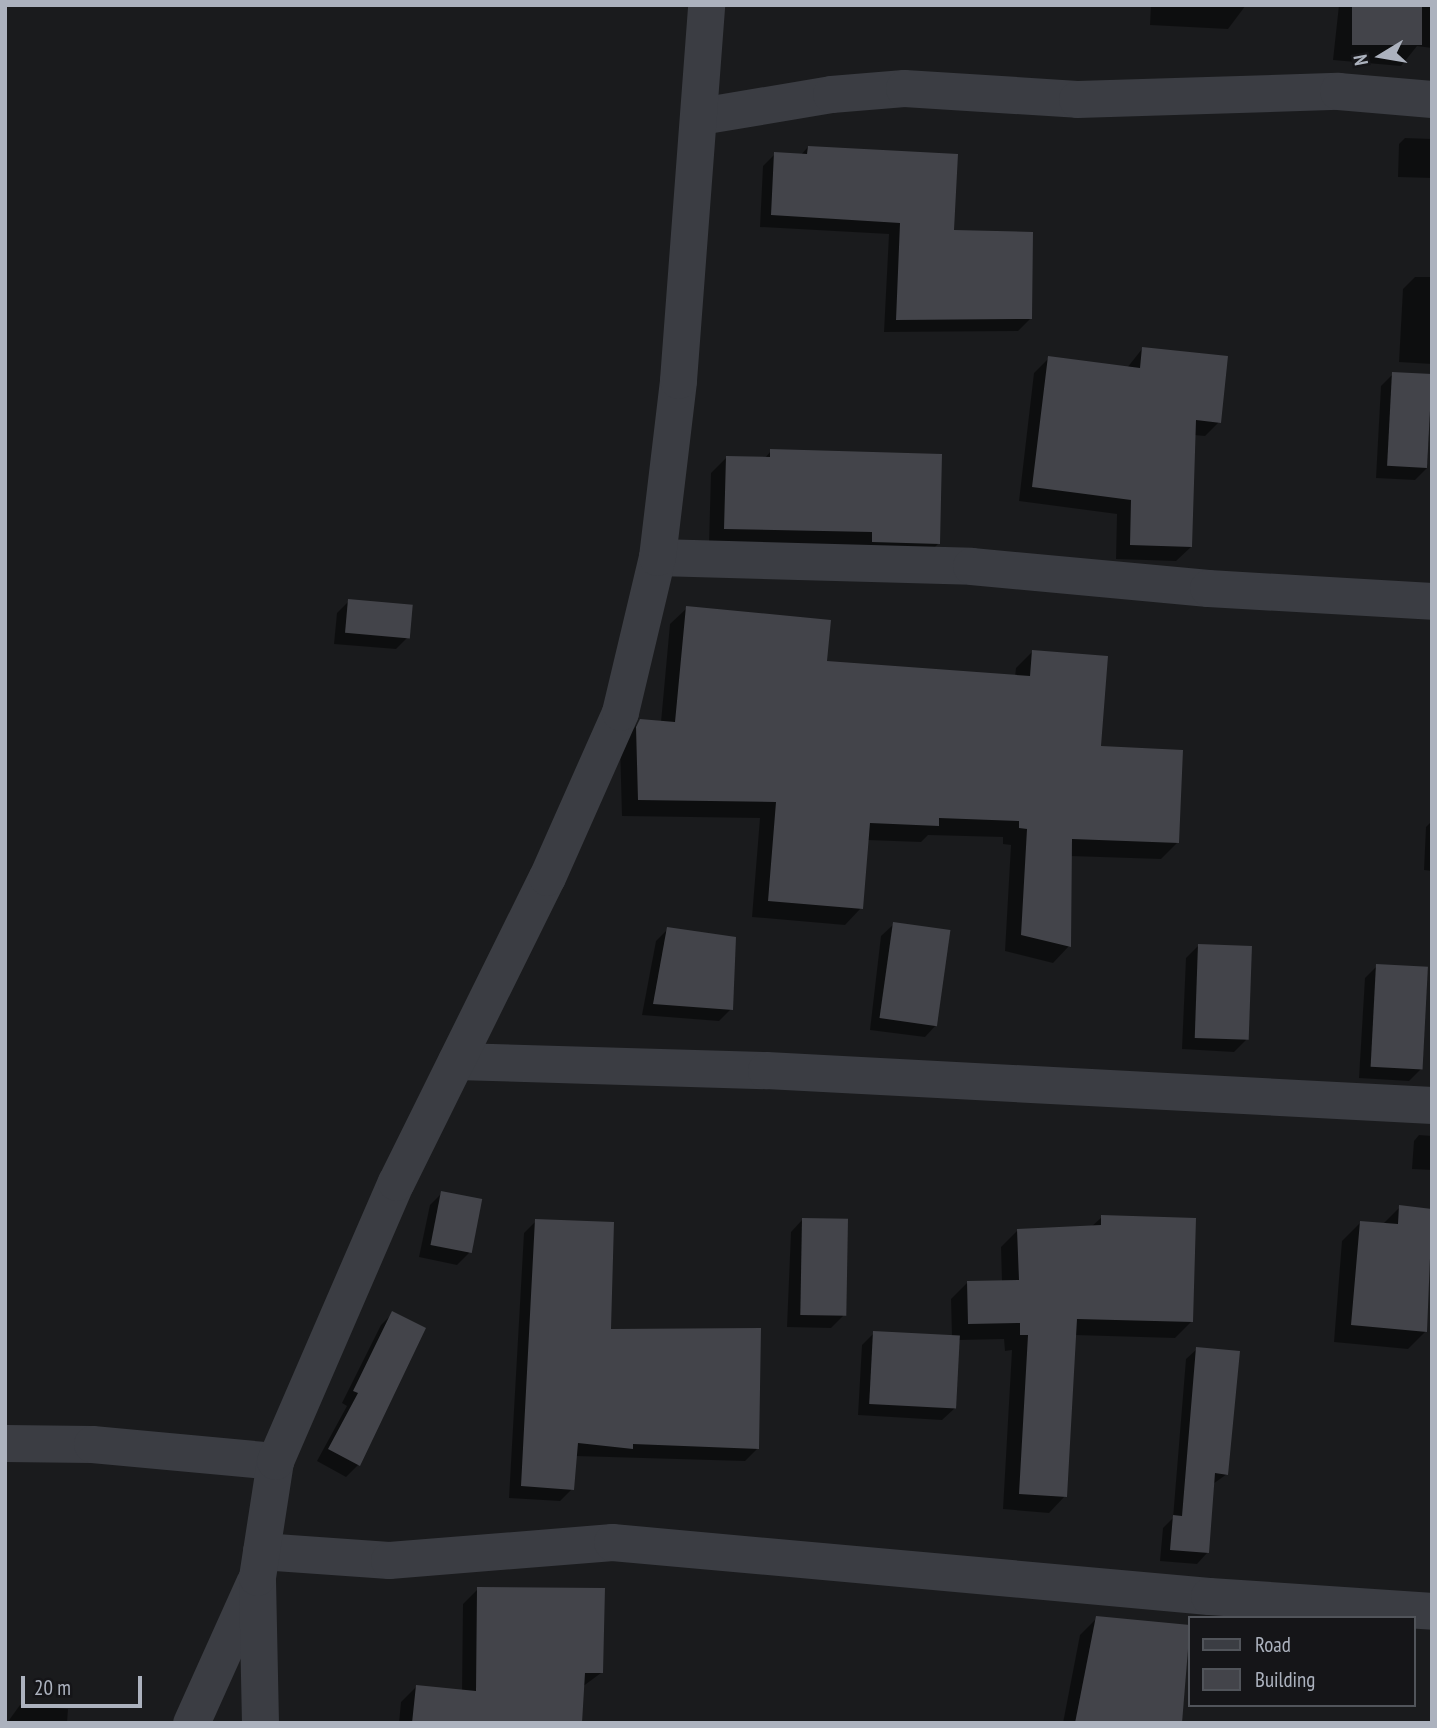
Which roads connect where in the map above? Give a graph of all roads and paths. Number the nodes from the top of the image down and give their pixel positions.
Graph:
1 (706, 5) edge
2 (1432, 99) edge
3 (700, 117) junction
4 (657, 557) junction
5 (1432, 601) edge
6 (456, 1061) junction
7 (1432, 1105) edge
8 (5, 1443) edge
9 (275, 1461) junction
10 (259, 1564) junction
11 (1432, 1611) edge
12 (191, 1723) edge
13 (260, 1723) edge

1 - 3 street
2 - 3 street
3 - 4 street
4 - 5 street
4 - 6 street
6 - 7 street
6 - 9 street
8 - 9 street
9 - 10 street
10 - 11 street
10 - 12 street
10 - 13 street

